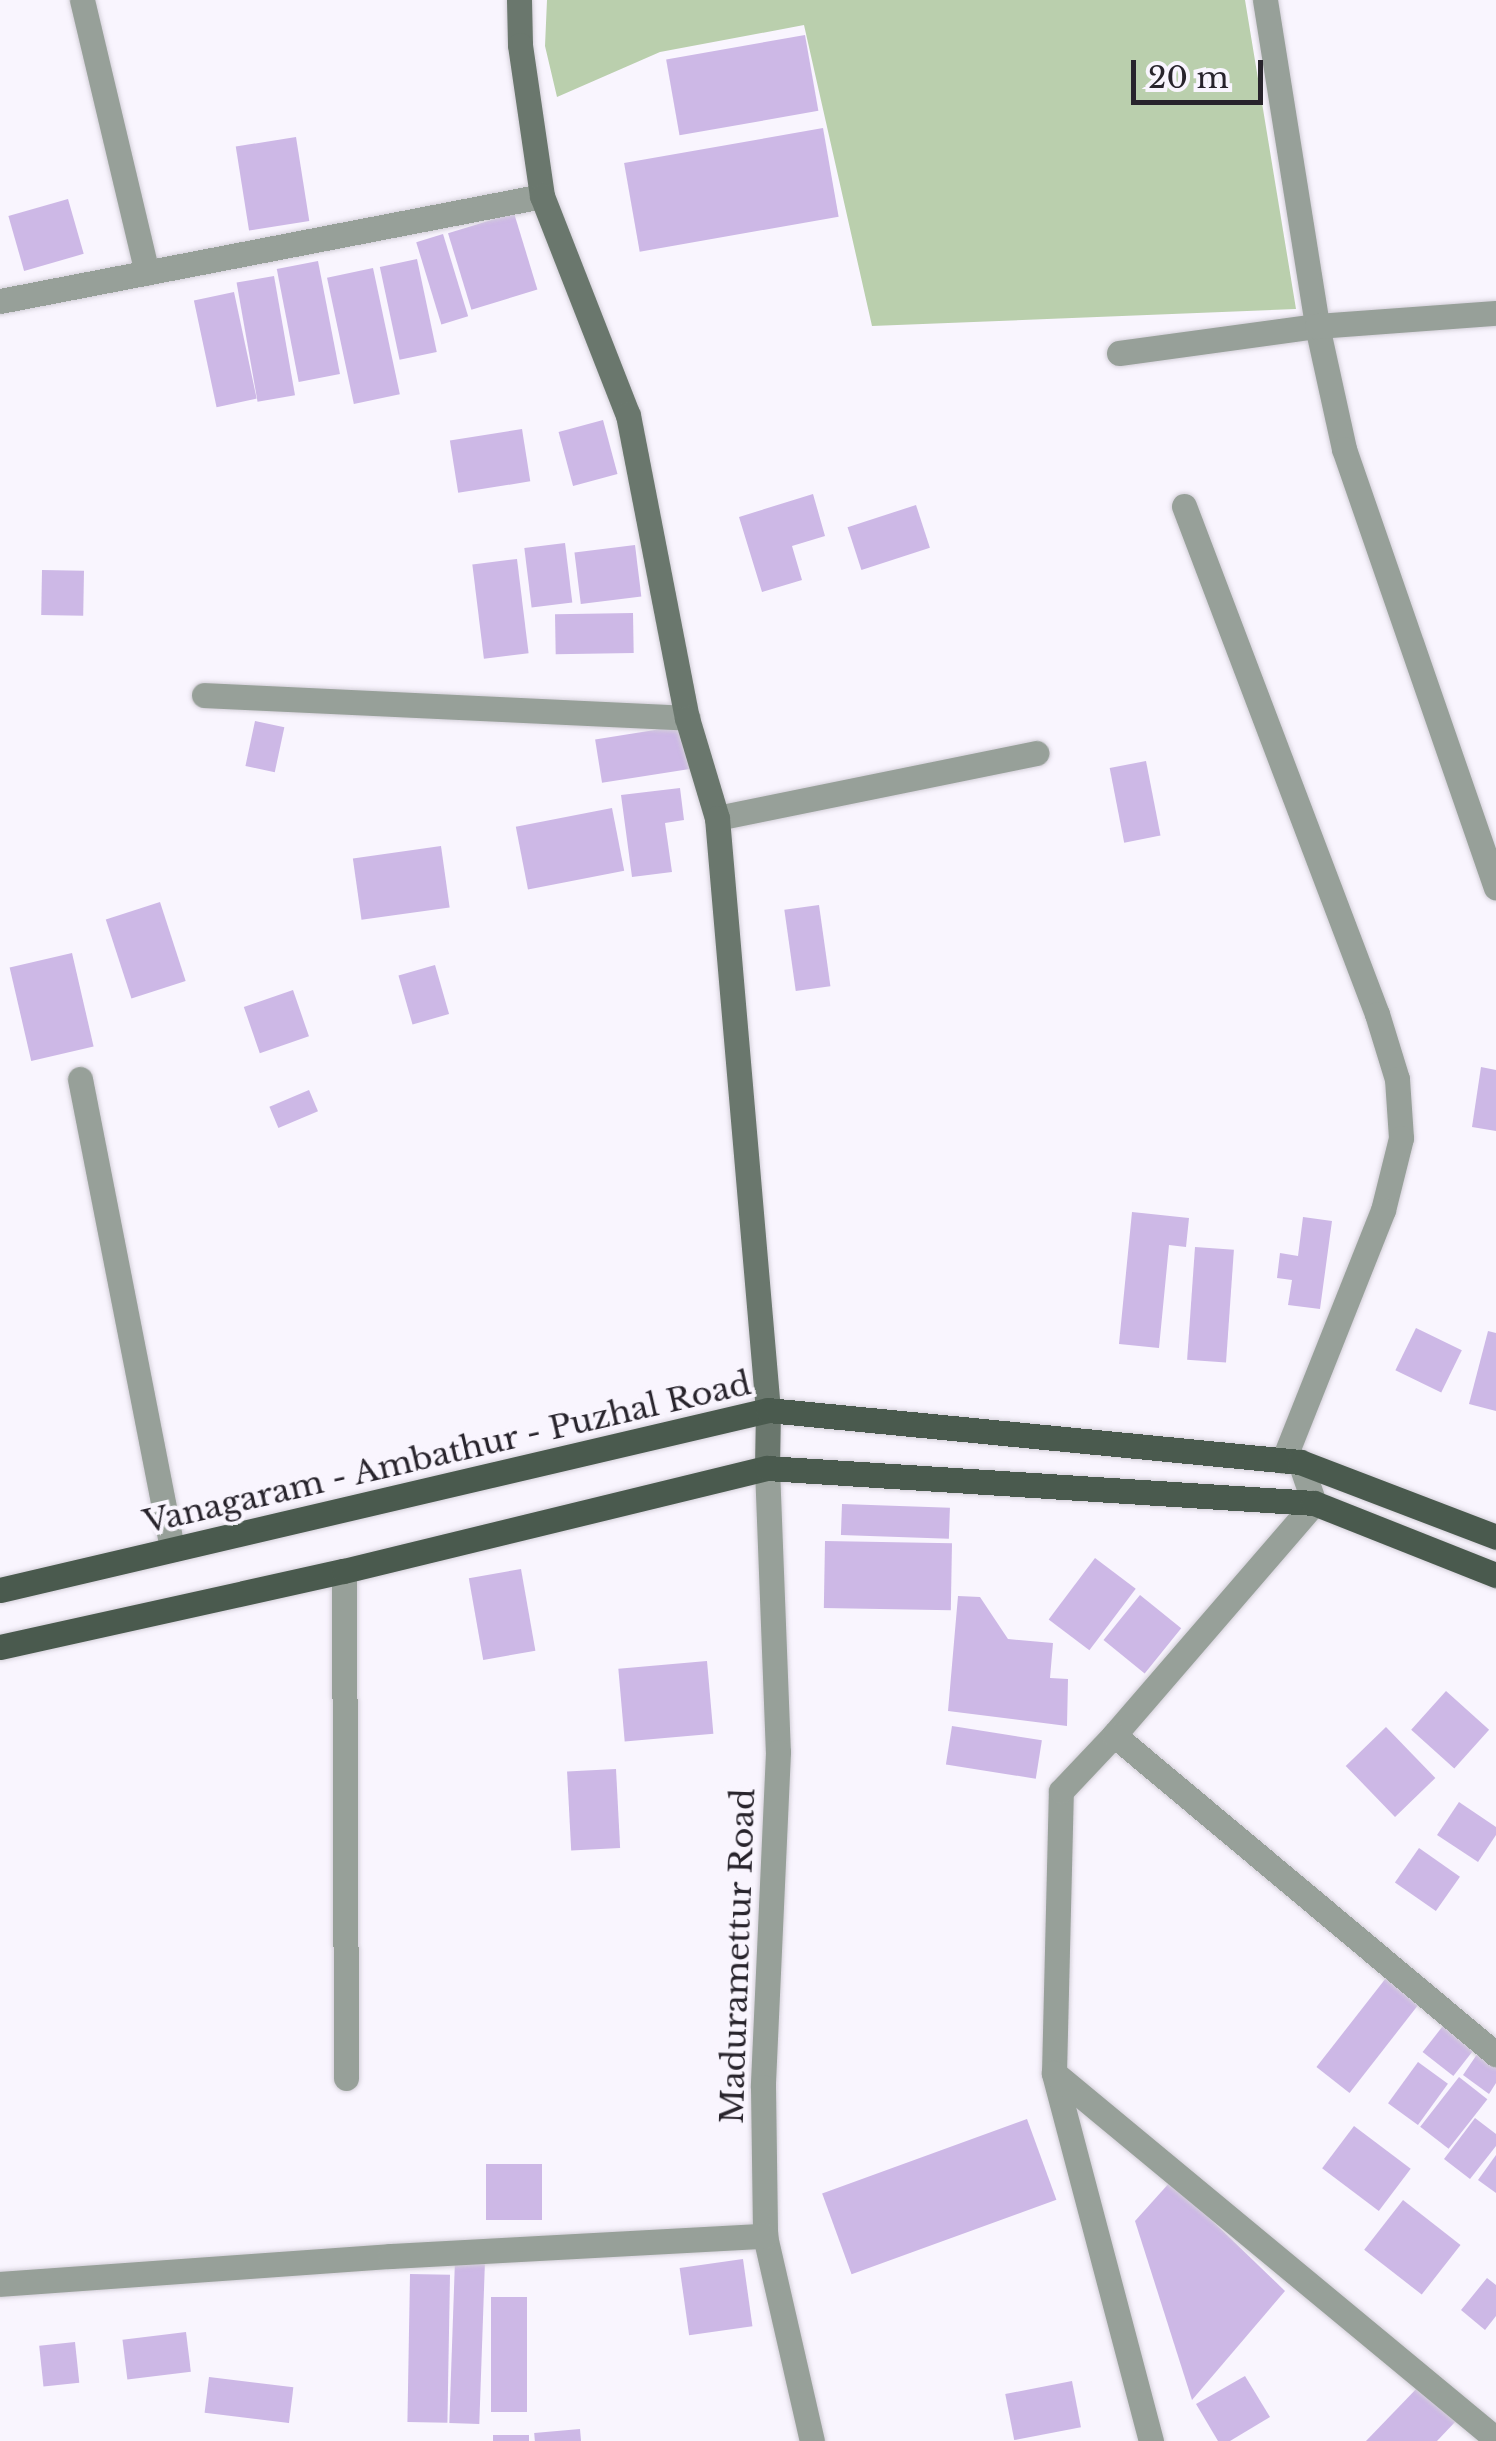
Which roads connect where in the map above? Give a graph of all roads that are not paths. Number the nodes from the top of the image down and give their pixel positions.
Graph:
1 (82, 0) edge
2 (520, 0) edge
3 (1266, 0) edge
4 (542, 196) junction
5 (146, 272) junction
6 (0, 301) edge
7 (1496, 313) edge
8 (1317, 326) junction
9 (1120, 353) dead end
10 (1184, 506) dead end
11 (204, 694) dead end
12 (687, 718) junction
13 (1036, 753) dead end
14 (717, 818) junction
15 (1496, 887) edge
16 (80, 1080) dead end
17 (768, 1410) junction
18 (1292, 1461) junction
19 (767, 1468) junction
20 (1314, 1503) junction
21 (1496, 1537) edge
22 (172, 1550) junction
23 (344, 1571) junction
24 (1496, 1575) edge
25 (0, 1590) edge
26 (0, 1647) edge
27 (1114, 1735) junction
28 (1496, 2054) edge
29 (1054, 2073) junction
30 (346, 2078) dead end
31 (765, 2236) junction
32 (0, 2284) edge
33 (1496, 2439) edge
34 (812, 2441) edge
35 (1151, 2441) edge

1 - 5 street
2 - 4 main road
3 - 8 street
4 - 5 street
4 - 12 main road
5 - 6 street
7 - 8 street
8 - 9 street
8 - 15 street
10 - 18 street
11 - 12 street
12 - 14 main road
13 - 14 street
14 - 17 main road
16 - 22 street
17 - 18 main road, Vanagaram - Ambathur - Puzhal Road
17 - 19 main road
17 - 22 main road, Vanagaram - Ambathur - Puzhal Road
18 - 20 street
18 - 21 main road, Vanagaram - Ambathur - Puzhal Road
19 - 20 main road
19 - 23 main road
19 - 31 street, Maduramettur Road
20 - 24 main road
20 - 27 street
22 - 25 main road, Vanagaram - Ambathur - Puzhal Road
23 - 26 main road
23 - 30 street
27 - 28 street
27 - 29 street
29 - 33 street
29 - 35 street
31 - 32 street
31 - 34 street, Maduramettur Road

